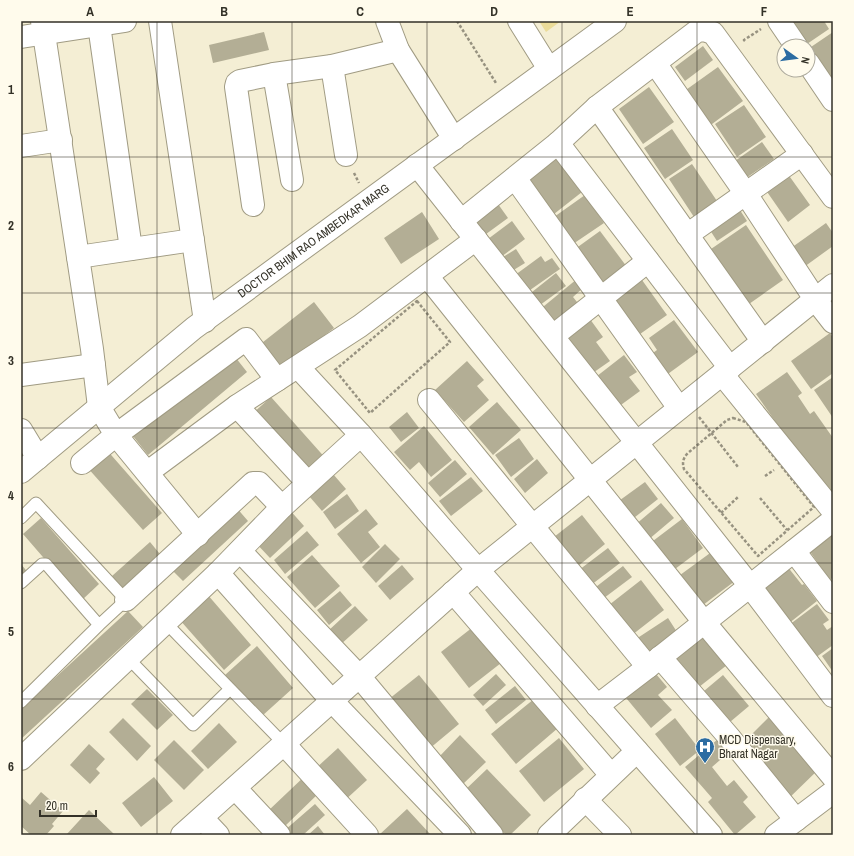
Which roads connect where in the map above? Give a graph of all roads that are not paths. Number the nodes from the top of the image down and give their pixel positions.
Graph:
1 (125, 21) edge
2 (160, 21) edge
3 (387, 21) edge
4 (519, 21) edge
5 (615, 21) edge
6 (773, 23) edge
7 (99, 25) junction
8 (43, 27) edge
9 (21, 37) edge
10 (788, 38) edge
11 (398, 50) junction
12 (655, 63) junction
13 (332, 66) junction
14 (549, 69) junction
15 (274, 74) junction
16 (816, 75) edge
17 (833, 100) edge
18 (597, 107) junction
19 (454, 139) junction
20 (61, 140) junction
21 (558, 143) junction
22 (21, 146) edge
23 (802, 154) junction
24 (346, 155) road end
25 (417, 166) junction
26 (515, 178) junction
27 (292, 180) dead end
28 (746, 194) junction
29 (833, 197) edge
30 (253, 205) dead end
31 (461, 221) junction
32 (687, 235) junction
33 (476, 239) junction
34 (192, 240) junction
35 (131, 249) junction
36 (78, 257) junction
37 (648, 261) junction
38 (427, 276) junction
39 (833, 285) edge
40 (601, 298) junction
41 (815, 300) junction
42 (205, 321) junction
43 (833, 322) edge
44 (553, 336) junction
45 (763, 342) junction
46 (94, 364) junction
47 (298, 367) junction
48 (726, 371) junction
49 (21, 375) edge
50 (277, 380) junction
51 (429, 400) dead end
52 (237, 406) junction
53 (99, 408) junction
54 (680, 408) junction
55 (21, 430) edge
56 (116, 435) junction
57 (361, 435) junction
58 (637, 443) junction
59 (38, 458) junction
60 (82, 463) dead end
61 (21, 472) edge
62 (148, 472) junction
63 (591, 479) junction
64 (308, 483) junction
65 (282, 507) junction
66 (833, 511) edge
67 (21, 518) edge
68 (833, 520) edge
69 (532, 526) junction
70 (198, 535) junction
71 (240, 550) junction
72 (794, 551) junction
73 (478, 570) junction
74 (218, 573) junction
75 (21, 583) edge
76 (750, 586) junction
77 (453, 592) junction
78 (126, 600) junction
79 (833, 602) edge
80 (704, 622) junction
81 (166, 623) junction
82 (99, 625) junction
83 (128, 658) junction
84 (654, 662) junction
85 (360, 676) junction
86 (230, 689) junction
87 (833, 696) edge
88 (332, 700) junction
89 (21, 702) edge
90 (597, 706) junction
91 (284, 744) junction
92 (637, 750) junction
93 (22, 757) edge
94 (611, 775) junction
95 (833, 777) edge
96 (235, 788) junction
97 (833, 792) edge
98 (585, 799) junction
99 (202, 818) junction
100 (796, 820) junction
101 (182, 835) edge
102 (218, 835) edge
103 (279, 835) edge
104 (367, 835) edge
105 (460, 835) edge
106 (492, 835) edge
107 (549, 835) edge
108 (620, 835) edge
109 (712, 835) edge
110 (776, 835) edge

1 - 7 street
2 - 34 street
3 - 11 street
4 - 14 street
5 - 14 street, DOCTOR BHIM RAO AMBEDKAR MARG
6 - 10 street
7 - 8 street
7 - 35 street
8 - 9 street
8 - 20 street
11 - 13 street
11 - 19 street
12 - 18 street
12 - 23 street
12 - 28 street
13 - 15 street
13 - 24 street
14 - 19 street, DOCTOR BHIM RAO AMBEDKAR MARG
15 - 27 street
15 - 30 street
16 - 17 street
18 - 21 street
18 - 32 street
19 - 25 street, DOCTOR BHIM RAO AMBEDKAR MARG
20 - 22 street
20 - 36 street
21 - 26 street
21 - 37 street
23 - 28 street
23 - 29 street
25 - 31 street
25 - 42 street, DOCTOR BHIM RAO AMBEDKAR MARG
26 - 31 street
26 - 40 street
28 - 32 street
28 - 41 street
31 - 33 street
32 - 45 street
33 - 38 street
33 - 44 street
34 - 35 street
34 - 42 street
35 - 36 street
36 - 46 street
37 - 40 street
37 - 48 street
38 - 47 street
38 - 63 street
39 - 41 street
40 - 44 street
40 - 54 street
41 - 43 street
41 - 45 street
42 - 53 street, DOCTOR BHIM RAO AMBEDKAR MARG
44 - 58 street
45 - 48 street
46 - 49 street
46 - 53 street
47 - 50 street
47 - 57 street
48 - 54 street
48 - 66 street
50 - 52 street
50 - 56 street
51 - 69 street
52 - 62 street
52 - 64 street
53 - 56 street
53 - 59 street, DOCTOR BHIM RAO AMBEDKAR MARG
54 - 58 street
55 - 59 street
56 - 60 street
56 - 62 street
57 - 64 street
57 - 73 street
58 - 63 street
58 - 76 street
59 - 61 street, DOCTOR BHIM RAO AMBEDKAR MARG
62 - 70 street
63 - 69 street
63 - 80 street
64 - 65 street
65 - 70 street
65 - 71 street
67 - 78 lane
68 - 72 street
69 - 73 street
69 - 84 street
70 - 78 street
71 - 74 street
71 - 85 street
72 - 76 street
72 - 79 street
73 - 77 street
73 - 90 street
74 - 81 street
74 - 88 street
75 - 82 lane
76 - 80 street
76 - 87 street
77 - 85 street
77 - 94 street
78 - 82 lane
80 - 84 street
80 - 95 street
81 - 83 street
81 - 86 lane
82 - 89 lane
83 - 86 lane
83 - 93 street
84 - 90 street
84 - 100 street
85 - 88 street
85 - 106 street
86 - 91 lane
88 - 91 street
88 - 105 street
90 - 92 street
91 - 96 street
91 - 104 street
92 - 94 street
92 - 109 street
94 - 98 street
96 - 99 street
96 - 103 street
97 - 100 street
98 - 107 street
98 - 108 street
99 - 101 street
99 - 102 street
100 - 110 street

